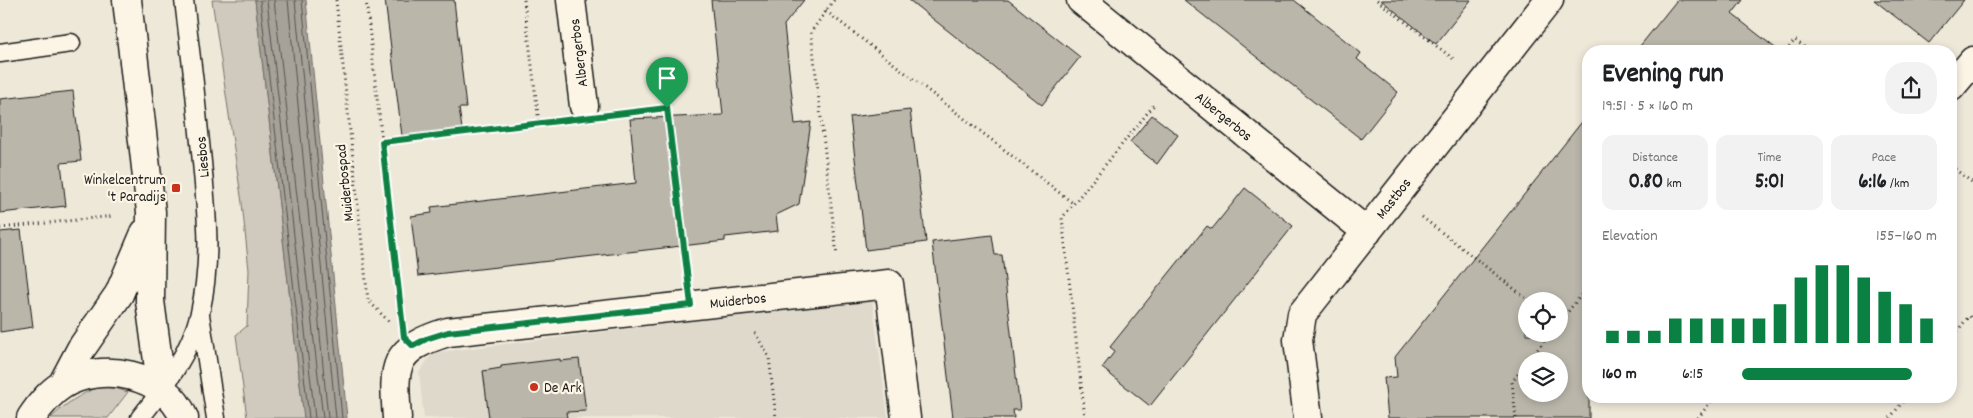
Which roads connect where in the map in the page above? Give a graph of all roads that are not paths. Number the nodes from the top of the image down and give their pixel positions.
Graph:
1 (128, 0) edge
2 (184, 0) edge
3 (572, 0) edge
4 (1081, 0) edge
5 (1549, 0) edge
6 (71, 43) dead end
7 (0, 52) edge
8 (1973, 61) edge
9 (1957, 80) edge
10 (584, 106) dead end
11 (150, 217) junction
12 (1367, 232) junction
13 (200, 314) junction
14 (62, 384) junction
15 (162, 391) junction
16 (31, 418) edge
17 (140, 418) edge
18 (184, 418) edge
19 (216, 418) edge
20 (397, 418) edge
21 (906, 418) edge
22 (1308, 418) edge

1 - 11 street
2 - 13 lane, Liesbos
3 - 10 street, Albergerbos
4 - 12 street, Albergerbos
5 - 12 street, Mastbos
6 - 7 lane
8 - 9 street
11 - 14 street
11 - 15 street
12 - 22 street, Mastbos
13 - 15 lane, Liesbos
13 - 19 lane, Liesbos
14 - 15 street
14 - 16 street
15 - 17 lane, Liesbos
15 - 18 street
20 - 21 street, Muiderbos

